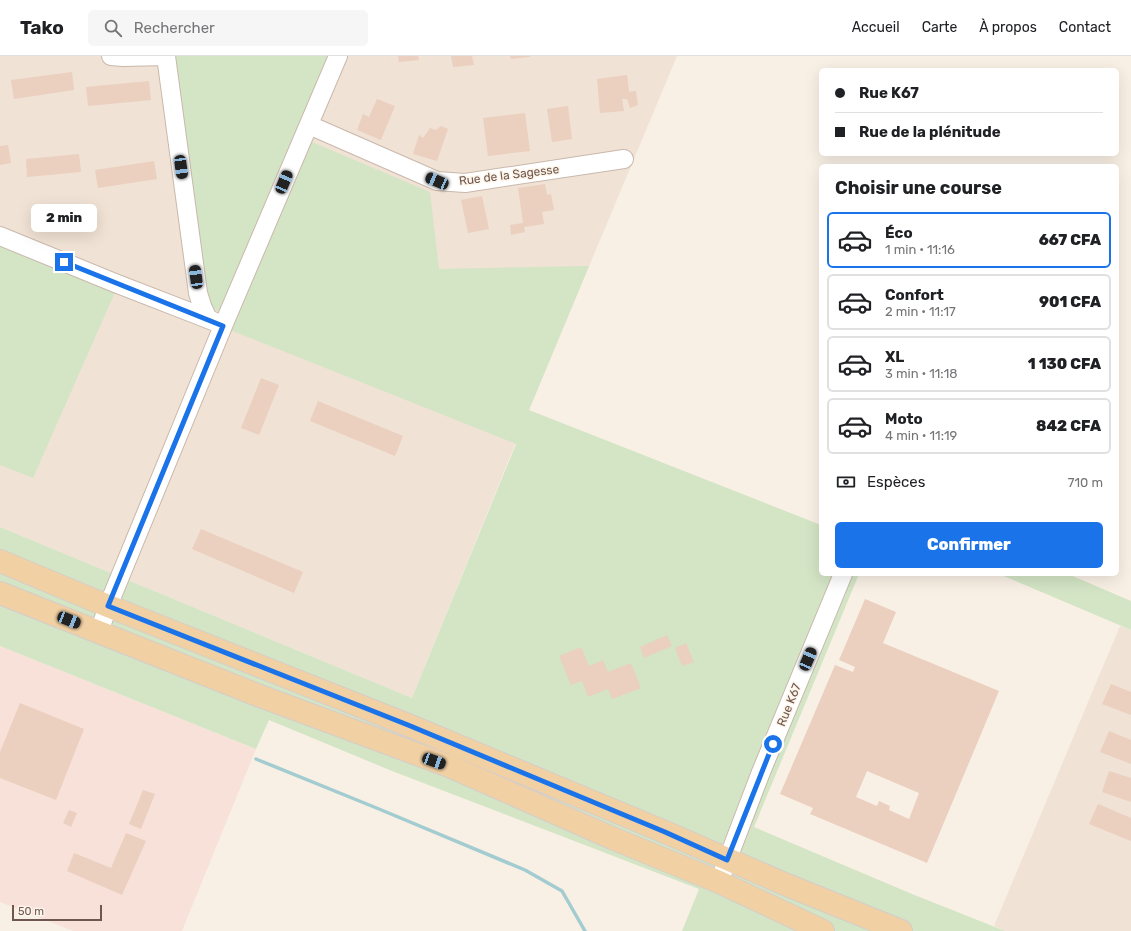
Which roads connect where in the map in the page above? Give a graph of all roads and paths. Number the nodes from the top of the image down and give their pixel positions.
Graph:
1 (111, 56) edge
2 (166, 56) edge
3 (338, 56) edge
4 (309, 125) junction
5 (624, 159) dead end
6 (0, 236) edge
7 (216, 322) junction
8 (0, 561) edge
9 (842, 576) edge
10 (0, 593) edge
11 (108, 606) junction
12 (99, 632) junction
13 (727, 860) junction
14 (718, 882) junction
15 (794, 888) junction
16 (783, 911) junction
17 (823, 931) edge
18 (901, 931) edge

1 - 2 street
2 - 7 street
3 - 4 street
4 - 5 street, Rue de la Sagesse
4 - 7 street
6 - 7 street
7 - 11 street
8 - 11 main road
9 - 13 street, Rue K67
10 - 12 main road
11 - 12 street
11 - 13 main road
12 - 14 main road
13 - 14 street, Rue K67
13 - 15 main road
14 - 16 main road
15 - 16 main road
15 - 18 main road
16 - 17 main road

